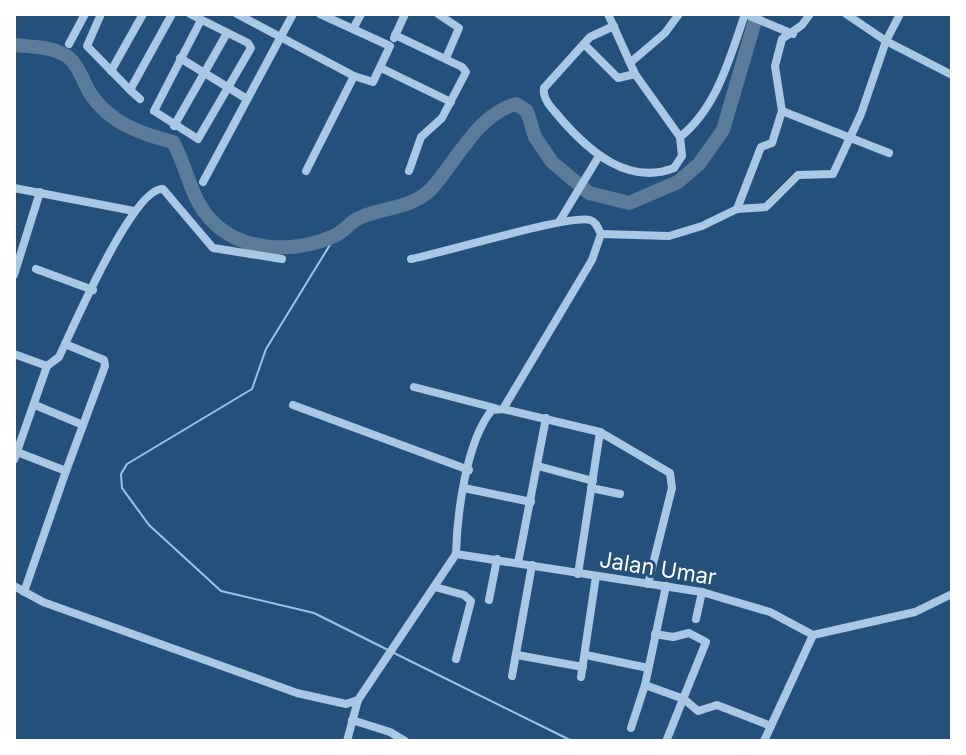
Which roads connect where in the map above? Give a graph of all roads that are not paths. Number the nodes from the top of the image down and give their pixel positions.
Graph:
1 (85, 14) edge
2 (101, 14) edge
3 (143, 14) edge
4 (172, 14) edge
5 (190, 14) edge
6 (237, 14) edge
7 (293, 14) edge
8 (320, 14) edge
9 (361, 14) edge
10 (405, 14) edge
11 (438, 14) edge
12 (608, 14) edge
13 (679, 14) edge
14 (745, 14) edge
15 (810, 14) edge
16 (846, 14) edge
17 (900, 14) edge
18 (201, 20) junction
19 (614, 26) junction
20 (353, 29) junction
21 (227, 33) junction
22 (793, 34) junction
23 (395, 35) junction
24 (281, 38) junction
25 (886, 41) junction
26 (69, 44) dead end
27 (584, 44) junction
28 (390, 46) junction
29 (180, 58) junction
30 (446, 58) junction
31 (631, 62) junction
32 (381, 68) junction
33 (111, 71) junction
34 (635, 74) junction
35 (205, 75) junction
36 (952, 75) edge
37 (354, 76) junction
38 (229, 89) junction
39 (130, 90) junction
40 (140, 99) dead end
41 (247, 99) junction
42 (451, 102) junction
43 (782, 111) junction
44 (174, 126) junction
45 (680, 137) junction
46 (847, 138) junction
47 (889, 153) dead end
48 (599, 156) junction
49 (306, 171) dead end
50 (409, 171) dead end
51 (203, 182) dead end
52 (14, 188) edge
53 (40, 192) junction
54 (737, 209) junction
55 (134, 211) junction
56 (559, 222) junction
57 (601, 234) junction
58 (282, 259) dead end
59 (411, 259) dead end
60 (36, 269) dead end
61 (14, 275) edge
62 (93, 290) junction
63 (65, 344) junction
64 (14, 354) edge
65 (47, 366) junction
66 (414, 387) dead end
67 (35, 405) junction
68 (293, 405) dead end
69 (499, 408) junction
70 (546, 418) junction
71 (83, 425) junction
72 (600, 432) junction
73 (16, 456) edge
74 (538, 466) junction
75 (469, 470) junction
76 (66, 471) junction
77 (592, 484) junction
78 (464, 488) junction
79 (620, 494) dead end
80 (531, 502) junction
81 (456, 554) junction
82 (497, 559) junction
83 (518, 563) junction
84 (532, 565) junction
85 (578, 574) junction
86 (596, 576) junction
87 (648, 584) junction
88 (14, 586) edge
89 (666, 586) junction
90 (435, 587) junction
91 (24, 592) junction
92 (702, 592) junction
93 (952, 594) edge
94 (489, 600) dead end
95 (696, 619) dead end
96 (655, 634) junction
97 (813, 635) junction
98 (517, 655) junction
99 (586, 655) junction
100 (456, 659) dead end
101 (648, 668) junction
102 (512, 676) dead end
103 (645, 685) junction
104 (684, 699) junction
105 (358, 700) junction
106 (346, 704) junction
107 (352, 717) junction
108 (771, 726) junction
109 (631, 728) dead end
110 (667, 739) edge
111 (347, 741) edge
112 (405, 741) edge
113 (764, 741) edge

1 - 26 street
2 - 33 street
3 - 33 street
4 - 39 street
5 - 18 street
6 - 24 street
7 - 24 street
8 - 20 street
9 - 20 street
10 - 23 street
11 - 30 street
12 - 19 street
13 - 31 street
14 - 22 street
14 - 45 street
15 - 22 street
16 - 25 street
17 - 25 street
18 - 21 street
18 - 29 street
19 - 27 street
19 - 31 street
20 - 28 street
21 - 35 street
21 - 38 street
22 - 43 street
23 - 28 street
23 - 30 street
24 - 37 street
24 - 41 street
25 - 36 street
25 - 46 street
27 - 34 street
27 - 48 street
28 - 32 street
29 - 35 street
29 - 44 street
30 - 42 street
31 - 34 street
32 - 37 street
32 - 42 street
33 - 39 street
34 - 45 street
35 - 38 street
35 - 44 street
37 - 49 street
38 - 41 street
38 - 44 street
39 - 40 street
41 - 51 street
42 - 50 street
43 - 46 street
43 - 54 street
45 - 48 street
46 - 47 street
46 - 54 street
48 - 56 street
52 - 53 street
53 - 55 street
53 - 61 street
54 - 57 street
55 - 58 street
55 - 62 street
56 - 57 street
56 - 59 street
57 - 69 street
60 - 62 street
62 - 63 street
63 - 65 street
63 - 71 street
64 - 65 street
65 - 67 street
66 - 69 street
67 - 71 street
67 - 73 street
68 - 75 street
69 - 70 street
69 - 75 street
70 - 72 street
70 - 74 street
71 - 76 street
72 - 77 street
72 - 87 street
73 - 76 street
74 - 77 street
74 - 80 street
75 - 78 street
76 - 91 street
77 - 79 street
77 - 85 street
78 - 80 street
78 - 81 street
80 - 83 street
81 - 82 street, Jalan Umar
81 - 90 street
82 - 83 street, Jalan Umar
82 - 94 street
83 - 84 street, Jalan Umar
84 - 85 street, Jalan Umar
84 - 98 street
85 - 86 street, Jalan Umar
86 - 87 street, Jalan Umar
86 - 99 street
87 - 89 street, Jalan Umar
88 - 91 street
89 - 92 street, Jalan Umar
89 - 96 street
90 - 100 street
90 - 105 street
91 - 106 street
92 - 95 street
92 - 97 street, Jalan Umar
93 - 97 street
96 - 101 street
96 - 104 street
97 - 108 street
98 - 99 street
98 - 102 street
99 - 101 street
101 - 103 street
103 - 104 street
103 - 109 street
104 - 108 street
104 - 110 street
105 - 106 street
105 - 107 street
106 - 107 street
107 - 111 street
107 - 112 street
108 - 113 street

